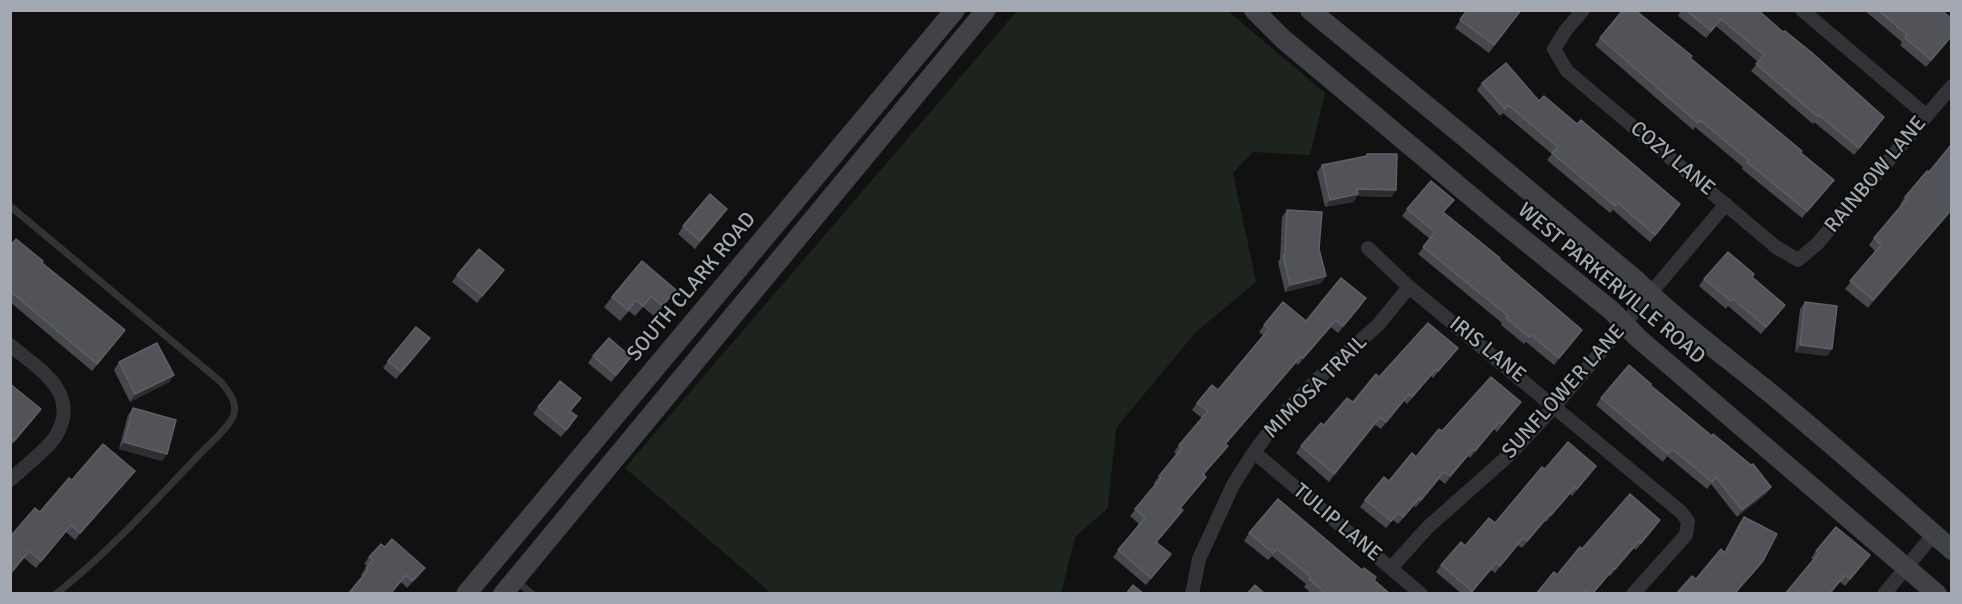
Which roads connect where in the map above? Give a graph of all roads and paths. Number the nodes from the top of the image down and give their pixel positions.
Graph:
1 (955, 10) edge
2 (986, 10) edge
3 (1254, 10) edge
4 (1310, 10) edge
5 (1583, 10) edge
6 (1802, 10) edge
7 (1952, 86) edge
8 (1927, 116) junction
9 (1726, 204) junction
10 (10, 206) edge
11 (1368, 248) dead end
12 (1798, 260) joint
13 (1409, 287) junction
14 (1650, 294) junction
15 (1624, 324) junction
16 (10, 345) edge
17 (1555, 406) junction
18 (1254, 452) junction
19 (10, 480) edge
20 (1934, 534) junction
21 (1952, 550) edge
22 (493, 562) junction
23 (1906, 567) junction
24 (1391, 568) junction
25 (509, 587) edge
26 (56, 594) edge
27 (466, 594) edge
28 (532, 594) edge
29 (1192, 594) edge
30 (1421, 594) edge
31 (1633, 594) edge
32 (1884, 594) edge
33 (1937, 594) edge

1 - 22 main road, SOUTH CLARK ROAD
2 - 25 main road
3 - 15 main road, WEST PARKERVILLE ROAD
4 - 14 main road, WEST PARKERVILLE ROAD
5 - 9 street, COZY LANE
6 - 8 street
7 - 8 street, RAINBOW LANE
8 - 12 street, RAINBOW LANE
9 - 12 street, COZY LANE
9 - 14 street, SUNFLOWER LANE
10 - 26 lane
11 - 13 street, IRIS LANE
13 - 17 street, IRIS LANE
13 - 18 street, MIMOSA TRAIL
14 - 15 street, SUNFLOWER LANE
14 - 20 main road, WEST PARKERVILLE ROAD
15 - 17 street, SUNFLOWER LANE
15 - 23 main road, WEST PARKERVILLE ROAD
16 - 19 street
17 - 24 street, SUNFLOWER LANE
17 - 31 street, IRIS LANE
18 - 24 street, TULIP LANE
18 - 29 street, MIMOSA TRAIL
20 - 21 main road, WEST PARKERVILLE ROAD
20 - 23 street
22 - 25 main road
22 - 27 main road, SOUTH CLARK ROAD
23 - 32 street
23 - 33 main road, WEST PARKERVILLE ROAD
24 - 30 street, TULIP LANE
25 - 28 lane

